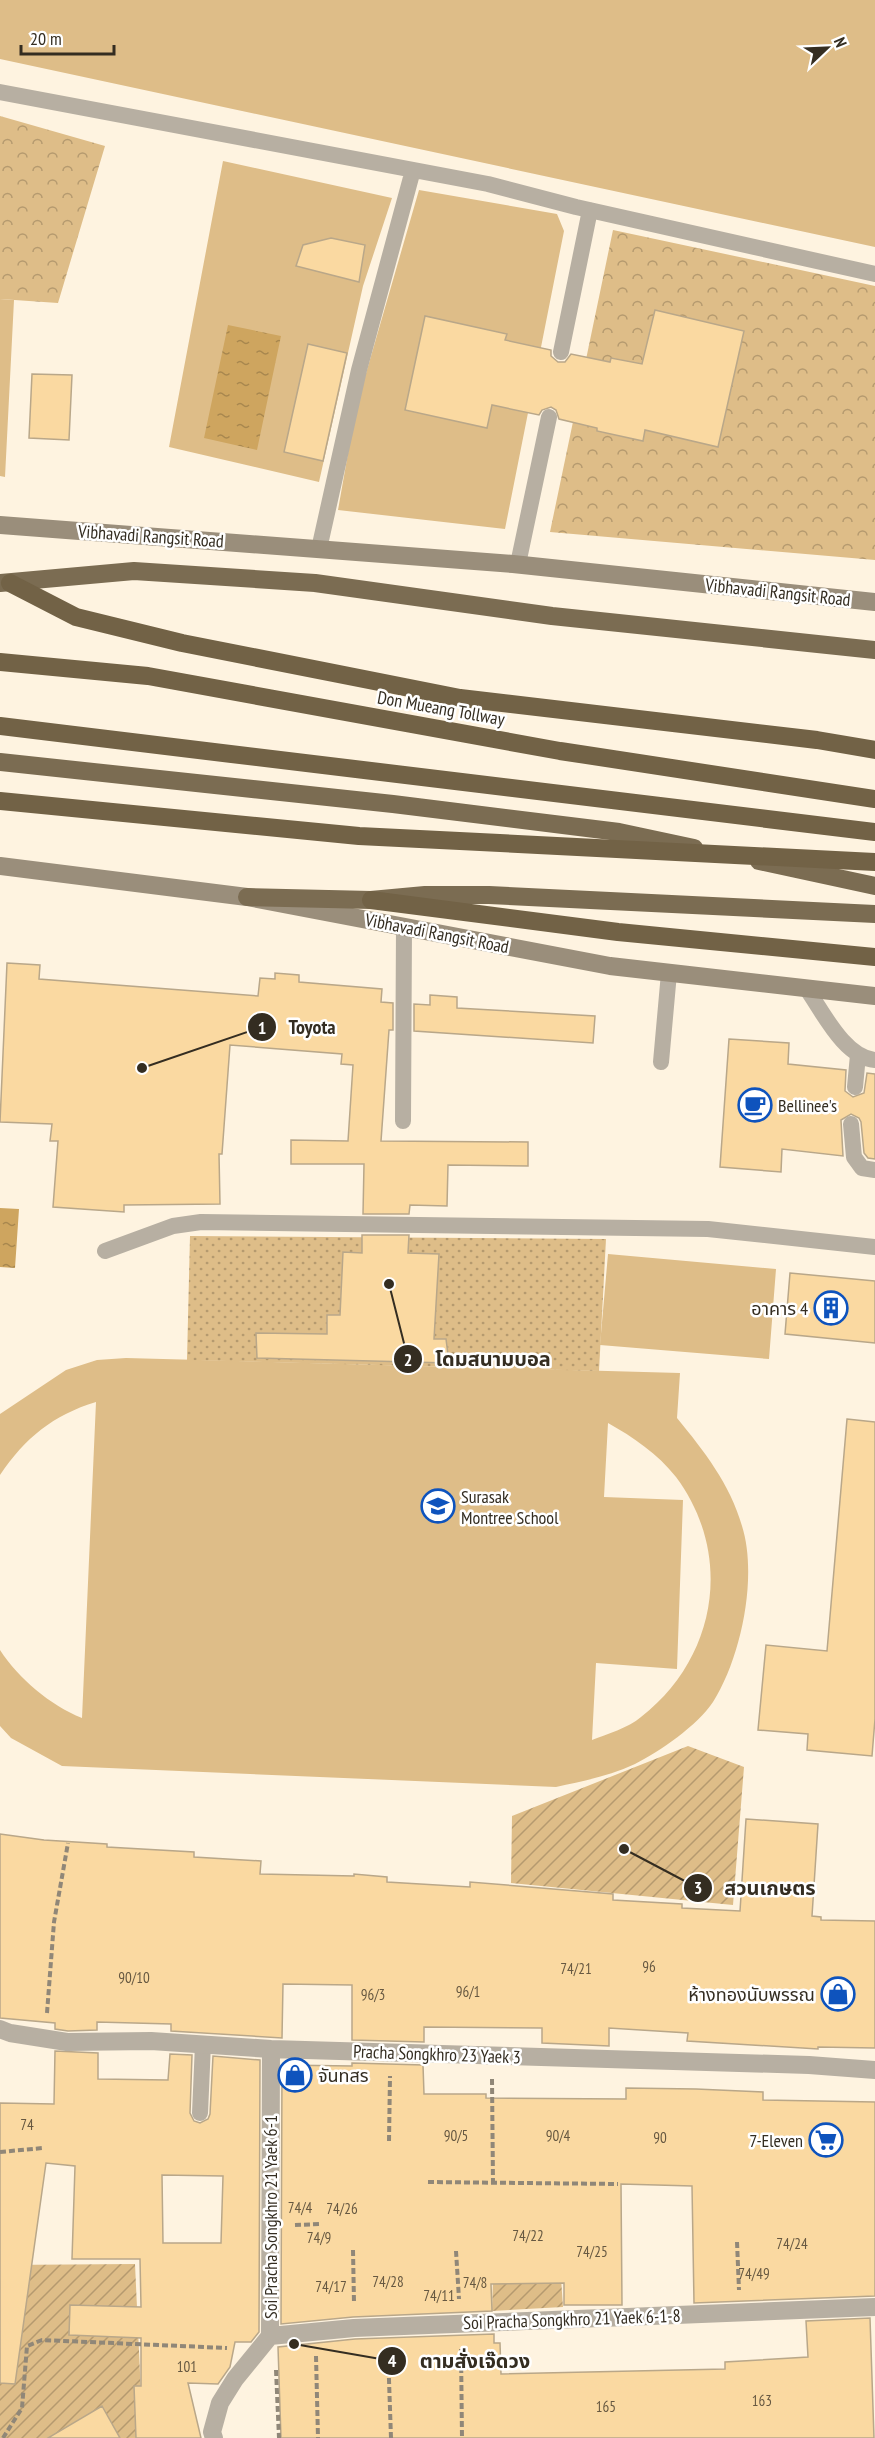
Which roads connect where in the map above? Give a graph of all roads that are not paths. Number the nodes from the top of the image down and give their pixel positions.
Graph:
1 (0, 92) edge
2 (413, 170) junction
3 (590, 210) junction
4 (875, 274) edge
5 (561, 352) dead end
6 (549, 417) dead end
7 (0, 525) edge
8 (320, 549) junction
9 (518, 564) junction
10 (5, 583) edge
11 (875, 602) edge
12 (875, 650) edge
13 (0, 662) edge
14 (0, 726) edge
15 (875, 750) edge
16 (0, 762) edge
17 (875, 799) edge
18 (0, 801) edge
19 (875, 832) edge
20 (875, 862) edge
21 (0, 866) edge
22 (875, 886) edge
23 (247, 897) junction
24 (371, 900) junction
25 (875, 914) edge
26 (404, 927) junction
27 (875, 957) edge
28 (669, 973) junction
29 (806, 988) junction
30 (875, 996) edge
31 (858, 1055) junction
32 (875, 1060) edge
33 (661, 1062) dead end
34 (855, 1087) dead end
35 (403, 1121) dead end
36 (851, 1124) dead end
37 (875, 1170) edge
38 (875, 1247) edge
39 (105, 1251) dead end
40 (0, 2029) edge
41 (203, 2044) junction
42 (271, 2049) junction
43 (875, 2070) edge
44 (200, 2113) dead end
45 (875, 2307) edge
46 (264, 2343) junction
47 (214, 2438) edge

1 - 2 lane
2 - 3 lane
2 - 8 lane
3 - 4 lane
3 - 5 lane
6 - 9 lane
7 - 8 main road, Vibhavadi Rangsit Road
8 - 9 main road, Vibhavadi Rangsit Road
9 - 11 main road, Vibhavadi Rangsit Road
10 - 12 highway, Vibhavadi Rangsit Road
10 - 15 highway
13 - 17 highway, Don Mueang Tollway
14 - 19 highway
16 - 22 highway
18 - 20 highway, bridge
21 - 23 main road, Vibhavadi Rangsit Road
23 - 24 highway
23 - 26 main road, Vibhavadi Rangsit Road
24 - 25 highway
24 - 27 highway
26 - 28 main road, Vibhavadi Rangsit Road
26 - 35 lane
28 - 29 main road, Vibhavadi Rangsit Road
28 - 33 lane
29 - 30 main road, Vibhavadi Rangsit Road
29 - 31 lane
31 - 32 lane
31 - 34 lane
36 - 37 lane
38 - 39 lane
40 - 41 street, Pracha Songkhro 23 Yaek 3
41 - 42 street, Pracha Songkhro 23 Yaek 3
41 - 44 lane
42 - 43 street, Pracha Songkhro 23 Yaek 3
42 - 46 street, Soi Pracha Songkhro 21 Yaek 6-1
45 - 46 street, Soi Pracha Songkhro 21 Yaek 6-1-8
46 - 47 street

